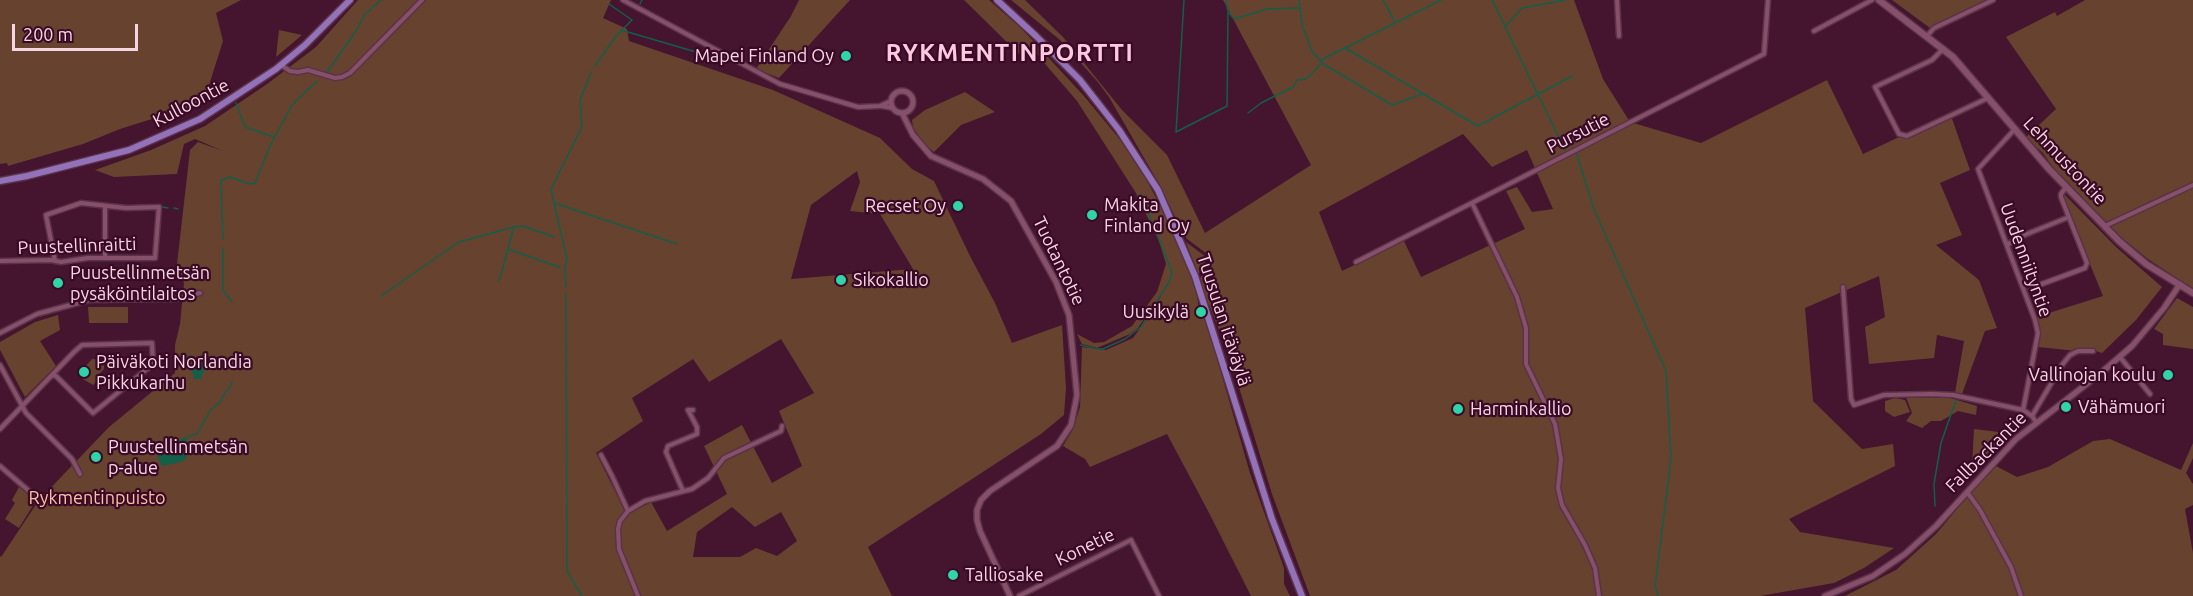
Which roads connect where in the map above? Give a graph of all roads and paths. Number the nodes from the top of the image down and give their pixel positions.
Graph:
1 (350, 0) edge
2 (422, 0) edge
3 (623, 0) edge
4 (997, 0) edge
5 (1617, 0) edge
6 (1768, 0) edge
7 (1872, 0) edge
8 (1879, 0) edge
9 (1993, 0) edge
10 (1814, 30) dead end
11 (1619, 36) dead end
12 (1927, 36) junction
13 (1944, 49) junction
14 (281, 65) junction
15 (1988, 98) junction
16 (891, 101) junction
17 (880, 106) junction
18 (892, 108) junction
19 (909, 111) junction
20 (902, 113) junction
21 (907, 124) junction
22 (2014, 130) junction
23 (0, 183) edge
24 (2193, 184) edge
25 (2066, 187) junction
26 (1472, 203) junction
27 (105, 207) junction
28 (2069, 217) junction
29 (2105, 226) junction
30 (2007, 245) junction
31 (105, 258) junction
32 (0, 261) edge
33 (55, 261) junction
34 (1356, 262) dead end
35 (2180, 284) junction
36 (1843, 287) dead end
37 (2031, 288) dead end
38 (200, 293) dead end
39 (2193, 293) edge
40 (0, 333) edge
41 (2093, 351) dead end
42 (2120, 357) junction
43 (0, 365) edge
44 (52, 375) junction
45 (2150, 394) dead end
46 (22, 406) junction
47 (693, 410) dead end
48 (2023, 410) junction
49 (2032, 416) junction
50 (2036, 422) junction
51 (782, 426) dead end
52 (0, 429) edge
53 (601, 456) dead end
54 (0, 466) edge
55 (80, 474) dead end
56 (682, 491) junction
57 (1966, 492) junction
58 (37, 498) dead end
59 (628, 511) junction
60 (638, 596) edge
61 (1010, 596) edge
62 (1019, 596) edge
63 (1159, 596) edge
64 (1302, 596) edge
65 (1599, 596) edge
66 (1825, 596) edge
67 (2021, 596) edge

1 - 14 main road, Kulloontie
2 - 14 street
3 - 17 street
4 - 64 main road, Tuusulan itäväylä
5 - 11 street
6 - 26 street, Pursutie
7 - 10 street
8 - 12 main road, Lehmustontie
9 - 12 street
12 - 13 main road, Lehmustontie
13 - 15 main road, Lehmustontie
13 - 15 street
14 - 23 main road, Kulloontie
15 - 22 main road, Lehmustontie
16 - 17 street
16 - 18 street
16 - 19 street
17 - 18 street
18 - 20 street
19 - 20 street
19 - 21 street
20 - 21 street, Tuotantotie
21 - 61 street, Tuotantotie
22 - 25 main road, Lehmustontie
22 - 30 street, Uudenniityntie
24 - 29 street
25 - 28 street
25 - 29 main road, Lehmustontie
26 - 34 street, Pursutie
26 - 65 street
27 - 31 street
27 - 31 street, Puustellinraitti
27 - 33 street
28 - 30 street
28 - 37 street
29 - 35 main road, Lehmustontie
30 - 48 street, Uudenniityntie
31 - 33 street, Puustellinraitti
32 - 33 street, Puustellinraitti
35 - 39 main road, Lehmustontie
35 - 42 street, Fallbackantie
36 - 48 street
38 - 40 street
41 - 49 street
42 - 45 street
42 - 50 street, Fallbackantie
43 - 46 street
44 - 44 street
44 - 46 street
46 - 52 street
46 - 55 street
47 - 56 street
48 - 49 street
49 - 50 street
50 - 57 street, Fallbackantie
51 - 56 street
53 - 59 street
54 - 58 street
56 - 59 street
57 - 66 street, Fallbackantie
57 - 67 street
59 - 60 street
62 - 63 street, Konetie

